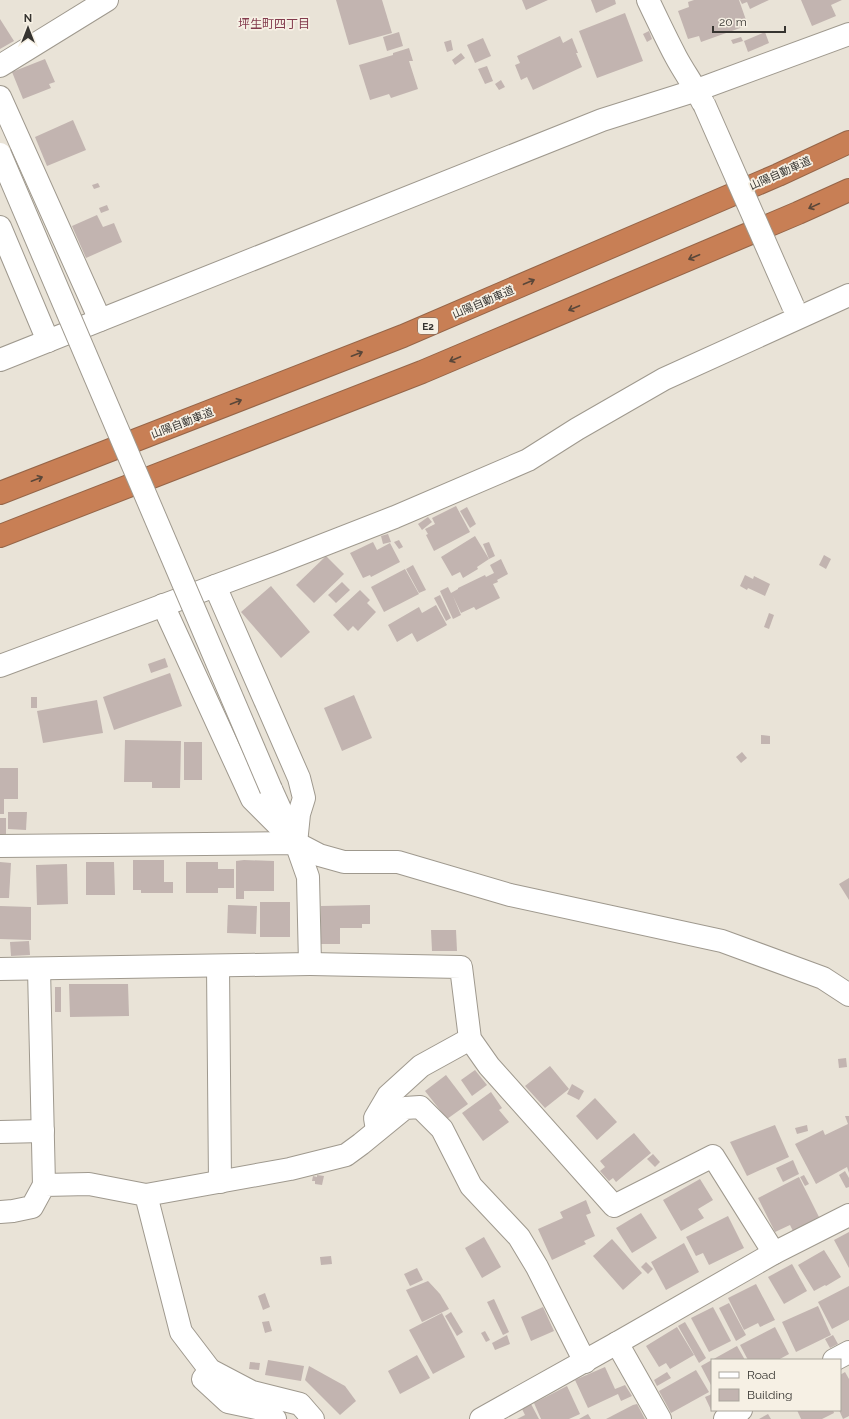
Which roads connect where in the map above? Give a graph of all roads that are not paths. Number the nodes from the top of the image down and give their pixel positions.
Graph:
1 (107, 0) edge
2 (648, 0) edge
3 (849, 34) edge
4 (0, 66) edge
5 (0, 97) edge
6 (700, 97) junction
7 (849, 142) edge
8 (0, 154) edge
9 (849, 190) edge
10 (0, 227) edge
11 (849, 295) edge
12 (796, 312) junction
13 (100, 320) junction
14 (48, 341) junction
15 (0, 360) edge
16 (0, 493) edge
17 (0, 536) edge
18 (215, 586) junction
19 (163, 605) junction
20 (0, 666) edge
21 (296, 843) junction
22 (0, 846) edge
23 (310, 964) junction
24 (218, 966) junction
25 (0, 969) edge
26 (39, 969) junction
27 (849, 995) edge
28 (470, 1039) junction
29 (377, 1130) junction
30 (42, 1131) junction
31 (0, 1132) edge
32 (220, 1182) junction
33 (44, 1185) junction
34 (146, 1195) junction
35 (0, 1212) edge
36 (849, 1214) edge
37 (774, 1253) junction
38 (617, 1343) junction
39 (849, 1352) edge
40 (836, 1359) edge
41 (584, 1362) junction
42 (210, 1370) junction
43 (739, 1411) edge
44 (275, 1419) edge
45 (312, 1419) edge
46 (481, 1419) edge
47 (660, 1419) edge
48 (725, 1419) edge

1 - 4 street
2 - 6 street
3 - 6 street
5 - 13 street
6 - 12 street, bridge
6 - 13 street
16 -> 7 highway, 山陽自動車道 / E2
8 - 21 street, bridge
9 -> 17 highway
10 - 14 street
11 - 12 street
12 - 18 street
13 - 14 street
14 - 15 street
18 - 19 street
18 - 21 street
19 - 20 street
19 - 21 street
21 - 22 street
21 - 23 street
21 - 27 street
23 - 24 street
23 - 28 street
24 - 26 street
24 - 32 street
25 - 26 street
26 - 30 street
28 - 29 street
28 - 37 street
29 - 32 street
29 - 41 street
30 - 31 street
30 - 33 street
32 - 34 street
33 - 34 street
33 - 35 street
34 - 42 street
36 - 37 street
37 - 38 street
38 - 41 street
38 - 47 street
39 - 40 street
41 - 46 street
42 - 44 street
42 - 45 street
43 - 48 street

